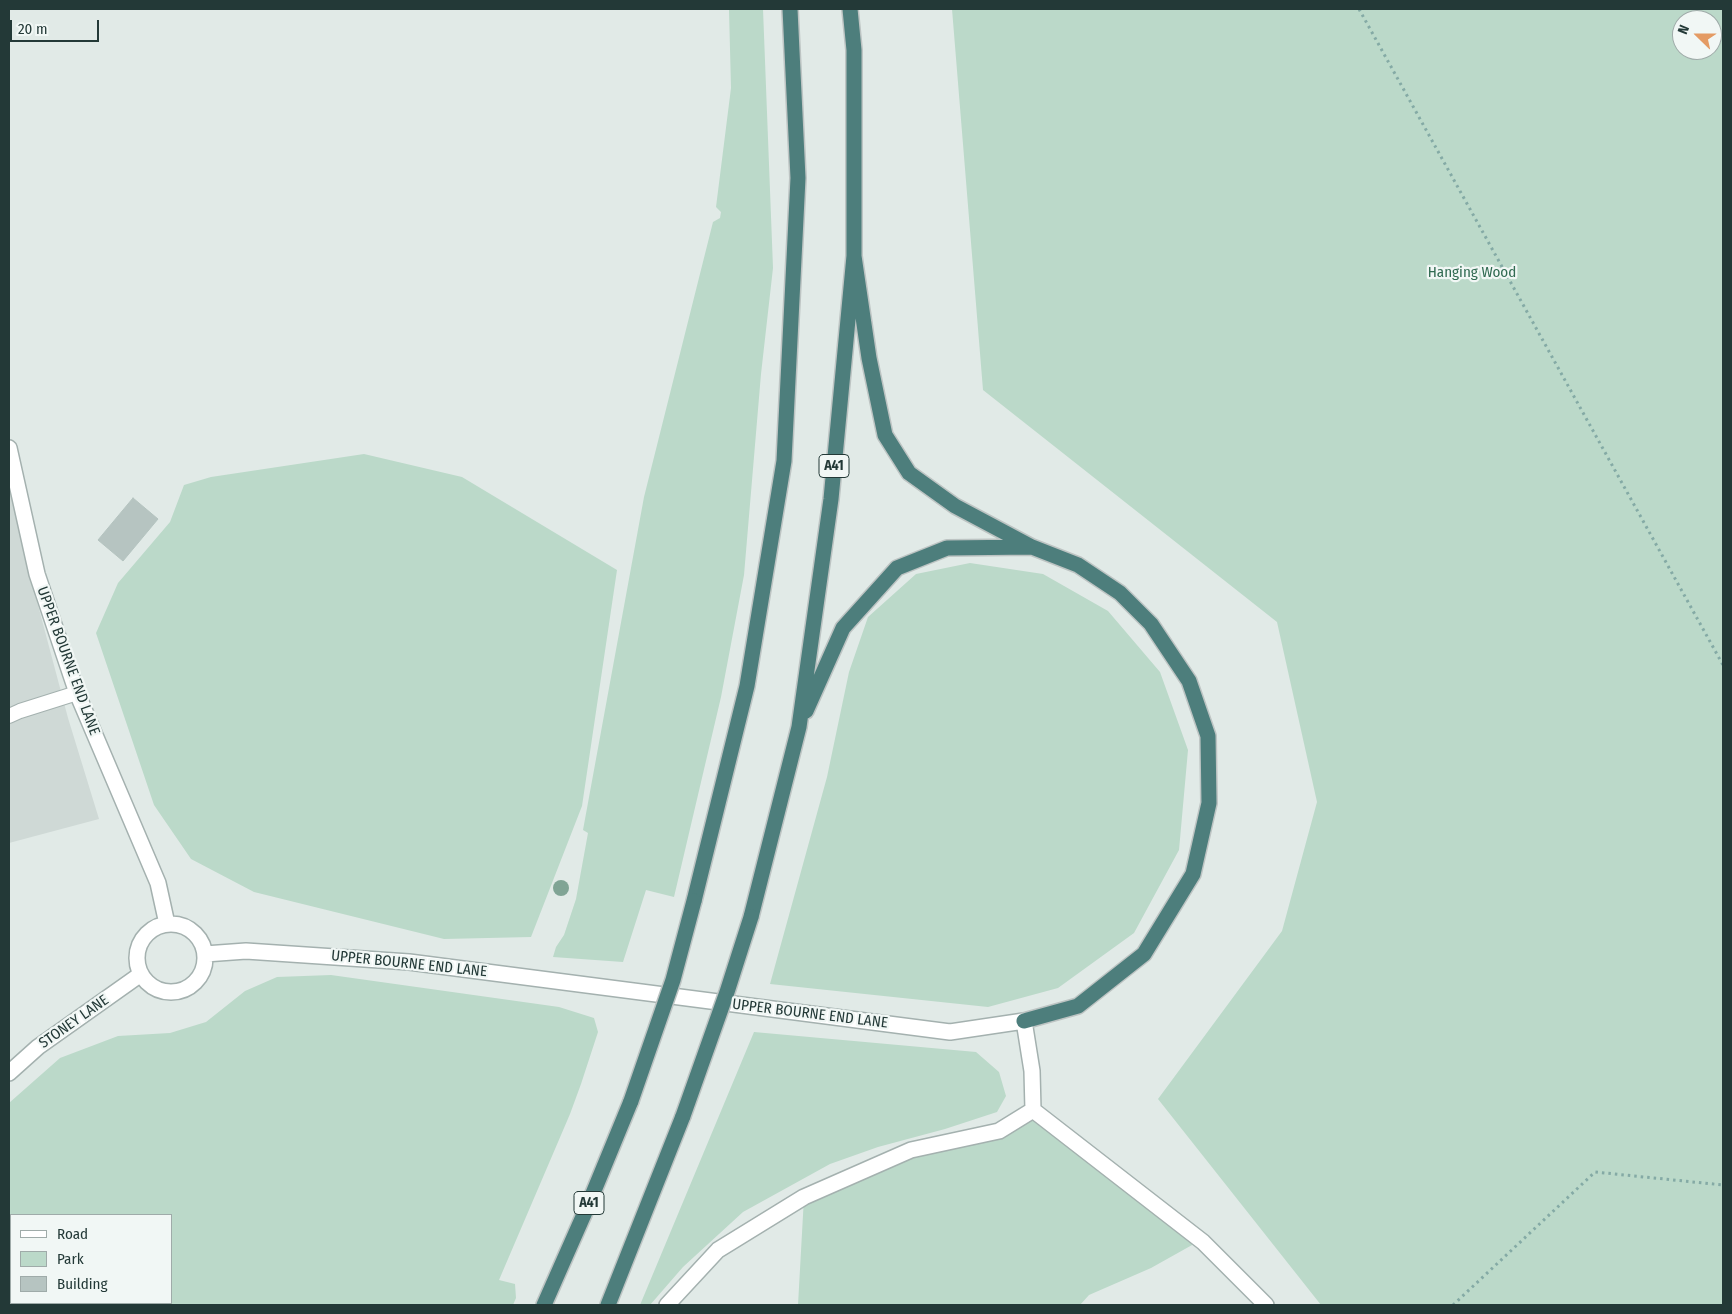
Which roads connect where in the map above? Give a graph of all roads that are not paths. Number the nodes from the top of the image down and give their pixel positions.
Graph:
1 (790, 9) edge
2 (850, 9) edge
3 (854, 256) junction
4 (9, 448) edge
5 (1032, 547) junction
6 (77, 693) junction
7 (9, 716) edge
8 (799, 727) junction
9 (167, 924) junction
10 (205, 954) junction
11 (142, 974) junction
12 (1024, 1021) junction
13 (9, 1073) edge
14 (1033, 1110) junction
15 (544, 1305) edge
16 (608, 1305) edge
17 (667, 1305) edge
18 (1266, 1305) edge

1 - 15 highway, A41, bridge
2 - 3 highway, A41
3 - 5 highway
3 - 8 highway, A41
4 - 6 street, UPPER BOURNE END LANE
5 - 8 highway
5 - 12 highway
6 - 7 lane
6 - 9 street, UPPER BOURNE END LANE
8 - 16 highway, A41, bridge
9 - 10 street
9 - 11 street
10 - 11 street
10 - 12 street, UPPER BOURNE END LANE
11 - 13 street, STONEY LANE
12 - 14 street
14 - 17 street
14 - 18 street

